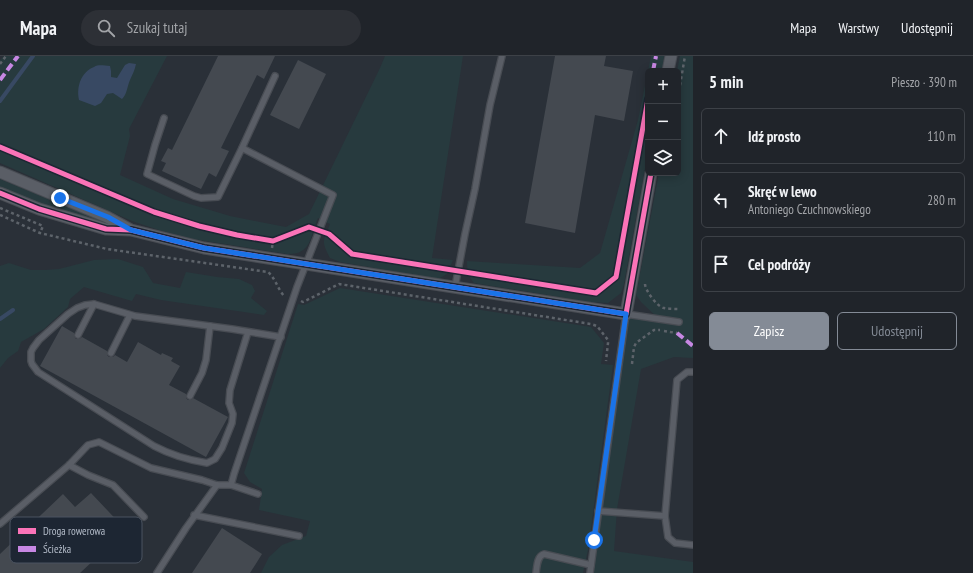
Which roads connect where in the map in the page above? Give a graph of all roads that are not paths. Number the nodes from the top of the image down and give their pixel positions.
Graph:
1 (502, 56) edge
2 (671, 56) edge
3 (669, 68) edge
4 (275, 76) dead end
5 (164, 118) dead end
6 (242, 148) junction
7 (0, 172) edge
8 (650, 176) edge
9 (0, 193) edge
10 (131, 230) junction
11 (306, 264) junction
12 (454, 287) junction
13 (94, 304) junction
14 (626, 314) junction
15 (130, 315) junction
16 (679, 322) dead end
17 (210, 326) junction
18 (248, 332) junction
19 (78, 335) dead end
20 (281, 337) junction
21 (111, 353) dead end
22 (693, 372) edge
23 (190, 396) dead end
24 (69, 465) junction
25 (217, 485) junction
26 (231, 485) junction
27 (258, 494) dead end
28 (598, 511) junction
29 (194, 515) junction
30 (665, 516) junction
31 (144, 517) dead end
32 (0, 524) edge
33 (299, 536) dead end
34 (693, 545) edge
35 (591, 564) junction
36 (157, 573) edge
37 (536, 573) edge
38 (590, 573) edge

1 - 12 lane
2 - 3 street
4 - 6 lane
5 - 6 lane
6 - 11 lane
7 - 10 street
8 - 14 street
9 - 10 street
10 - 11 street
11 - 12 street
11 - 20 lane
12 - 14 street
13 - 15 lane
13 - 18 lane
13 - 19 lane
14 - 16 lane
14 - 28 lane
15 - 17 lane
15 - 21 lane
17 - 18 lane
17 - 23 lane
18 - 20 lane
20 - 26 lane
22 - 30 lane
24 - 25 lane
24 - 31 lane
24 - 32 lane
25 - 26 lane
25 - 29 lane
26 - 27 lane
28 - 30 lane
28 - 35 lane
29 - 33 lane
29 - 36 lane
30 - 34 lane
35 - 37 lane
35 - 38 lane

